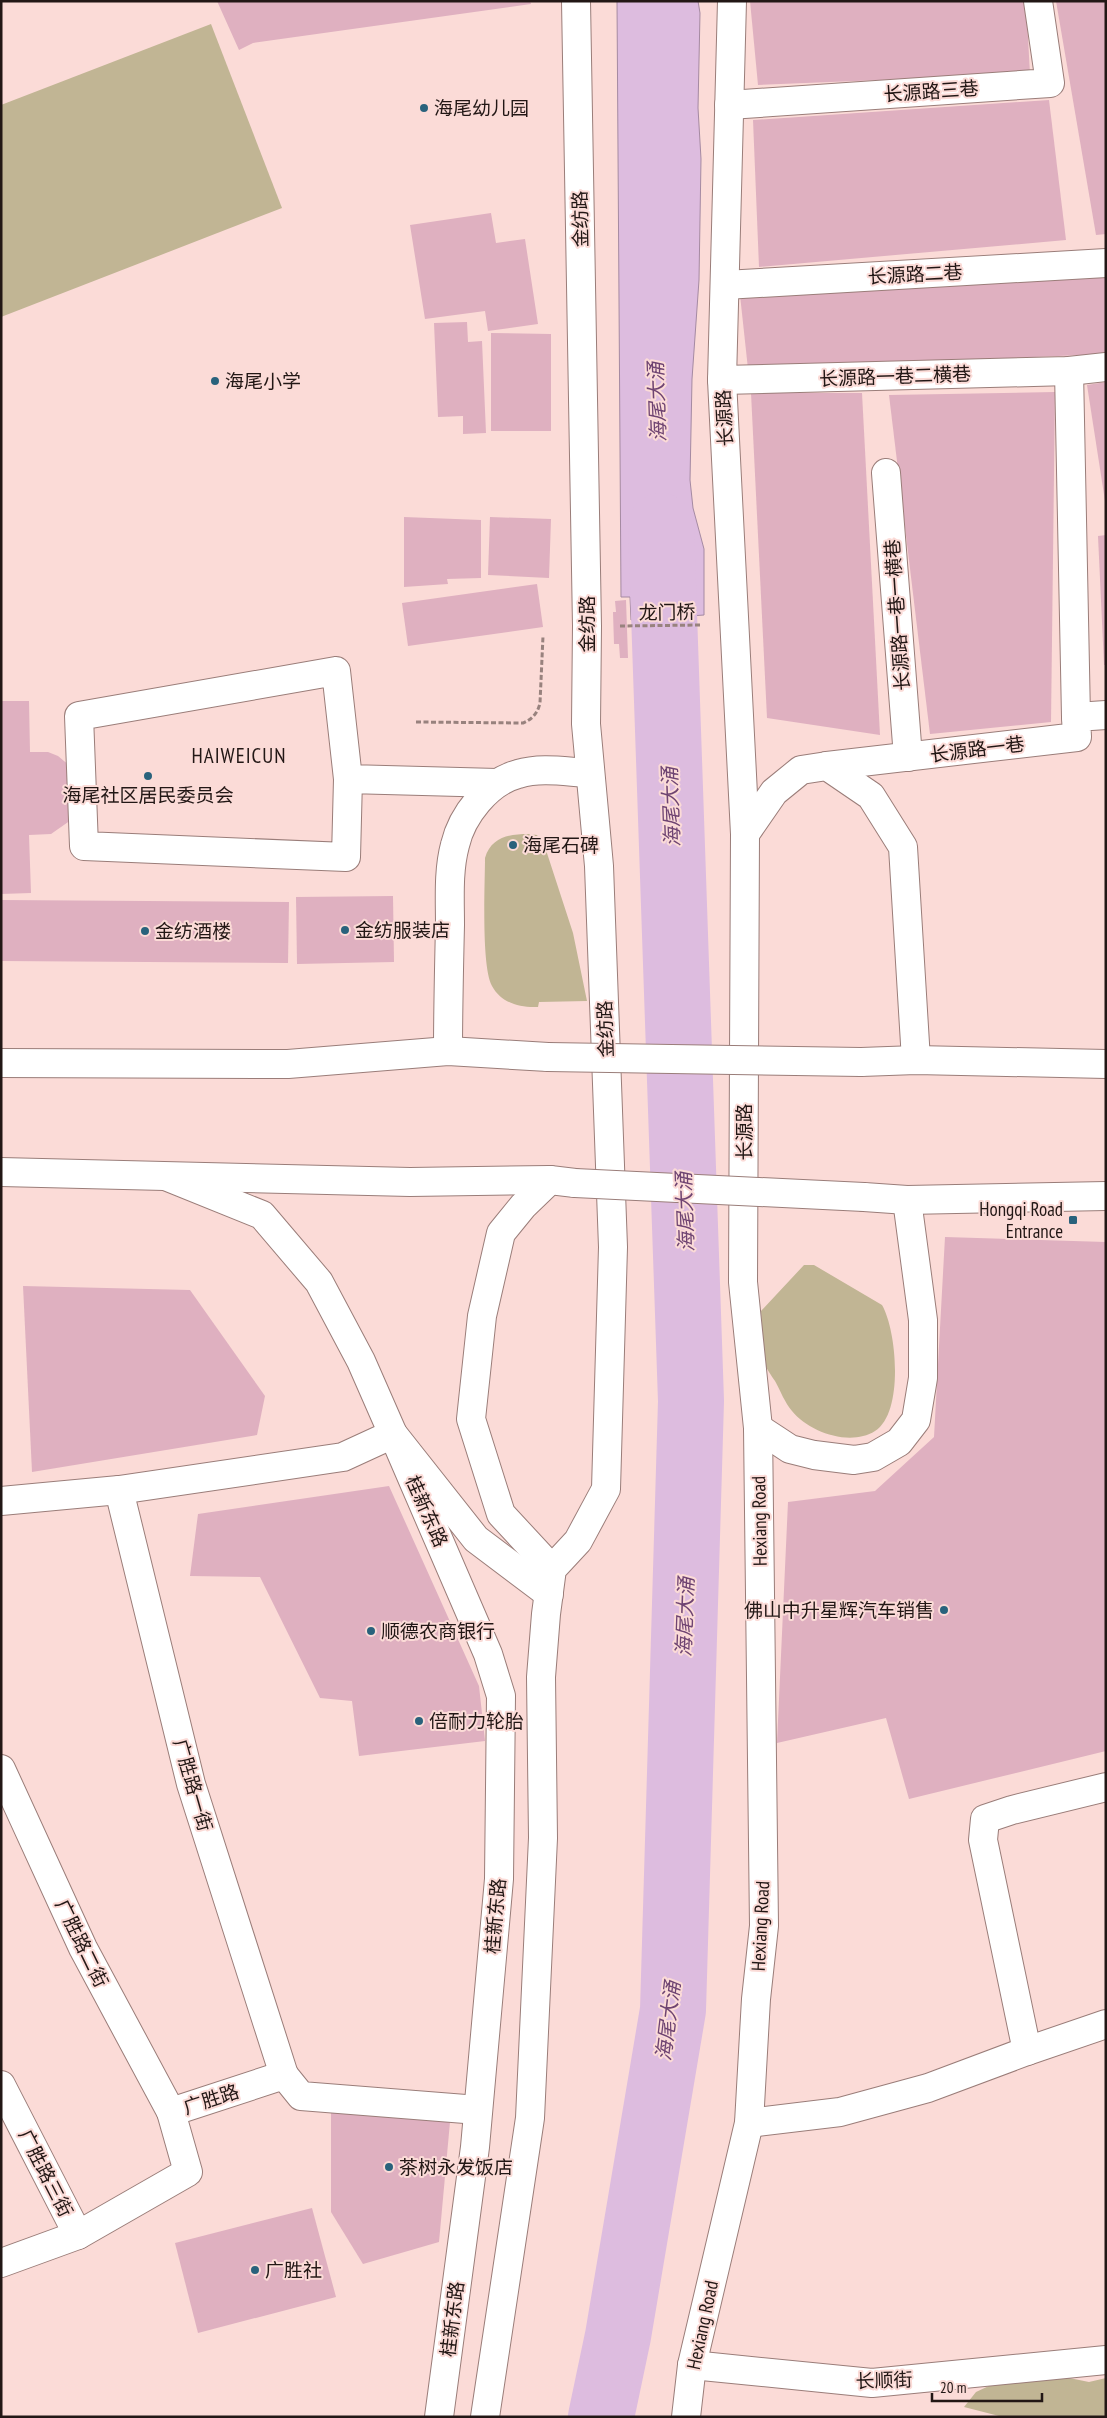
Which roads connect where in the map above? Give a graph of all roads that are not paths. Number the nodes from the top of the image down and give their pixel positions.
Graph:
1 (576, 1) edge
2 (732, 1) edge
3 (1038, 1) edge
4 (729, 105) junction
5 (1106, 263) edge
6 (725, 285) junction
7 (1106, 367) edge
8 (1069, 371) junction
9 (722, 380) junction
10 (886, 474) dead end
11 (1106, 715) edge
12 (1076, 717) junction
13 (908, 757) junction
14 (827, 766) junction
15 (590, 773) junction
16 (348, 779) junction
17 (497, 783) junction
18 (745, 834) junction
19 (448, 1051) junction
20 (916, 1060) junction
21 (1, 1063) edge
22 (1106, 1064) edge
23 (1, 1172) edge
24 (161, 1174) junction
25 (562, 1182) junction
26 (1106, 1196) edge
27 (907, 1200) junction
28 (758, 1428) junction
29 (393, 1434) junction
30 (119, 1490) junction
31 (1, 1501) edge
32 (551, 1582) junction
33 (1, 1769) edge
34 (1106, 1787) edge
35 (1106, 2024) edge
36 (1027, 2051) junction
37 (284, 2075) junction
38 (1, 2084) edge
39 (478, 2110) junction
40 (171, 2112) junction
41 (749, 2123) junction
42 (78, 2235) junction
43 (1, 2263) edge
44 (1106, 2360) edge
45 (692, 2366) junction
46 (440, 2417) edge
47 (485, 2417) edge
48 (686, 2417) edge

1 - 15 main road, 金纺路
2 - 4 main road, 长源路
3 - 4 main road, 长源路三巷
4 - 6 main road, 长源路
5 - 6 main road, 长源路二巷
6 - 9 main road, 长源路
7 - 8 main road, 长源路一巷二横巷
8 - 9 main road, 长源路一巷二横巷
8 - 12 main road
9 - 18 main road, 长源路
10 - 13 main road, 长源路一巷一横巷
11 - 12 main road
12 - 13 main road, 长源路一巷
13 - 14 main road, 长源路一巷
14 - 18 main road
14 - 20 main road
15 - 17 main road
15 - 32 main road, 金纺路
16 - 16 main road
16 - 17 main road
17 - 19 main road
18 - 28 main road, 长源路
19 - 20 main road, bridge
19 - 21 main road
20 - 22 main road
23 - 24 main road
24 - 25 main road
24 - 29 main road, 桂新东路
25 - 27 main road, bridge
25 - 32 main road
26 - 27 main road
27 - 28 main road
28 - 41 main road, Hexiang Road
29 - 30 main road
29 - 32 main road, 桂新东路
29 - 39 main road, 桂新东路
30 - 31 main road
30 - 37 main road, 广胜路一街
32 - 47 main road
33 - 40 main road, 广胜路二街
34 - 36 main road
35 - 36 main road
36 - 41 main road
37 - 39 main road
37 - 40 main road, 广胜路
38 - 42 main road, 广胜路三街
39 - 46 main road, 桂新东路
40 - 42 main road, 广胜路
41 - 45 main road, Hexiang Road
42 - 43 main road, 广胜路
44 - 45 main road, 长顺街
45 - 48 main road, Hexiang Road

